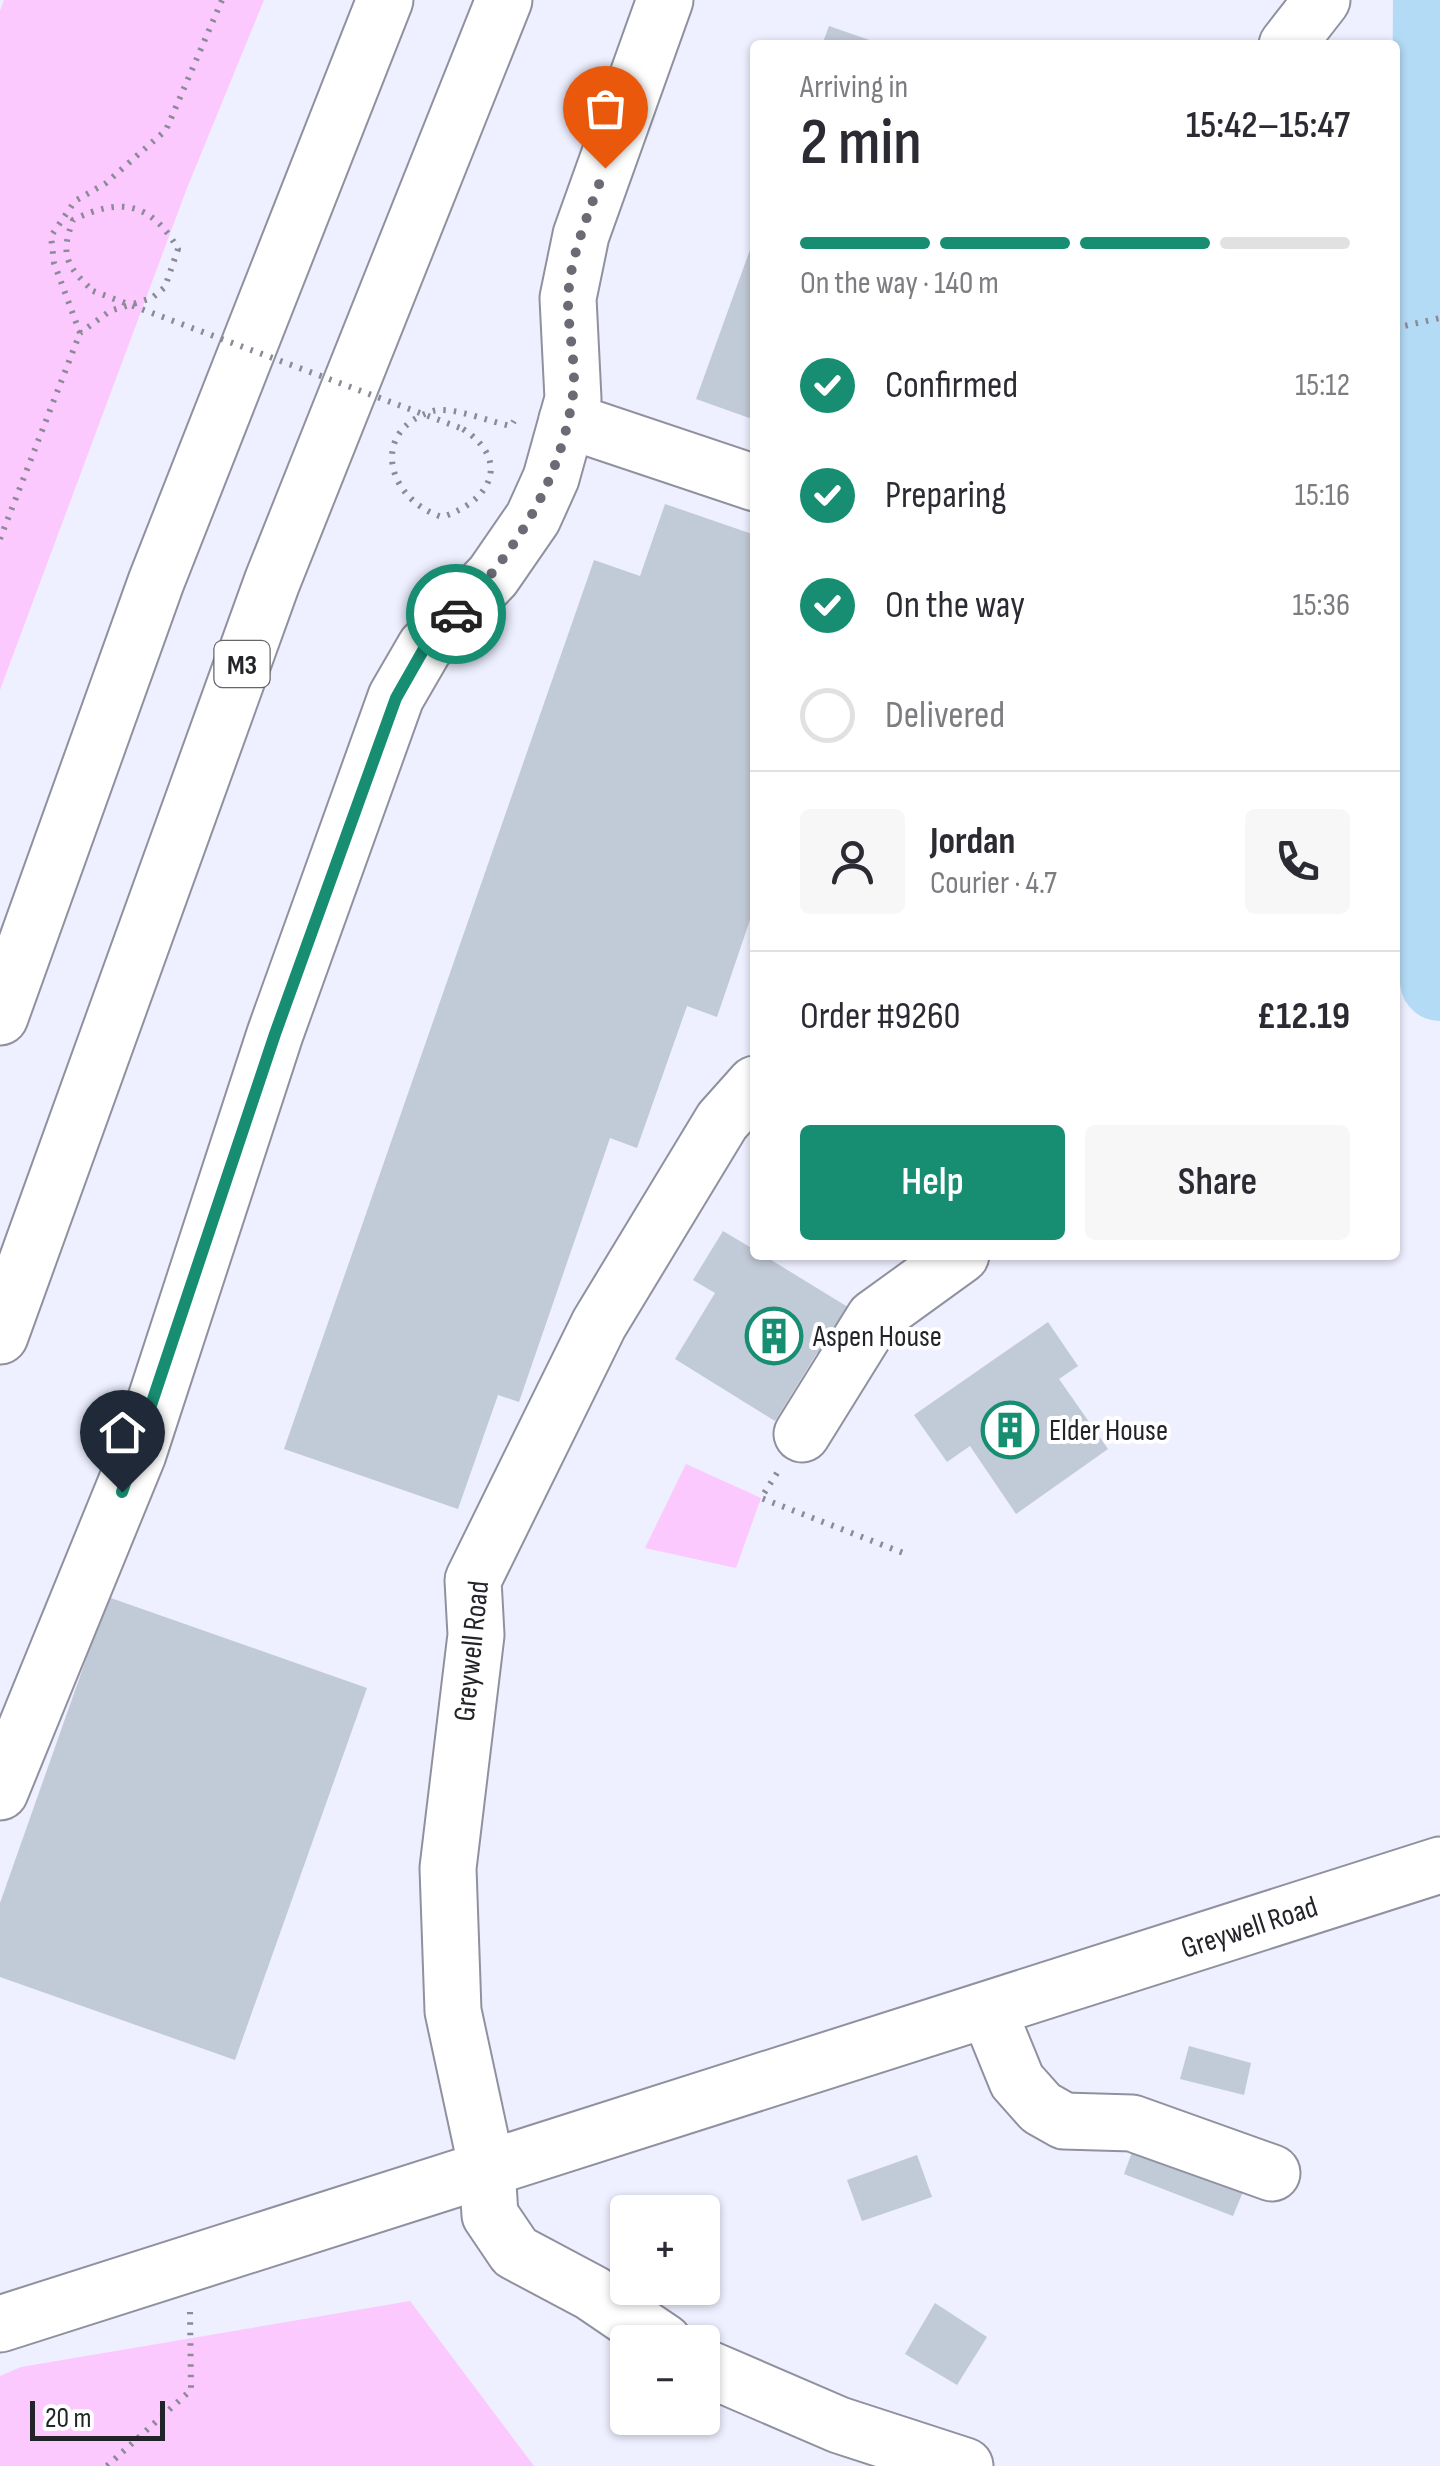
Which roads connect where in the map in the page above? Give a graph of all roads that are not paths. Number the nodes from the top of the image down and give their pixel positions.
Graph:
1 (385, 0) edge
2 (504, 0) edge
3 (665, 0) edge
4 (1322, 0) edge
5 (1291, 40) edge
6 (568, 420) junction
7 (750, 480) edge
8 (0, 1017) edge
9 (750, 1090) edge
10 (951, 1260) edge
11 (0, 1336) edge
12 (802, 1434) dead end
13 (0, 1792) edge
14 (1440, 1865) edge
15 (988, 2010) junction
16 (486, 2169) junction
17 (1272, 2173) dead end
18 (0, 2324) edge
19 (640, 2325) edge
20 (720, 2374) edge
21 (966, 2466) edge

1 - 8 main road
2 - 11 main road, M3
3 - 6 main road
4 - 5 main road
6 - 7 main road
6 - 13 main road
9 - 16 main road, Greywell Road
10 - 12 main road
14 - 15 main road, Greywell Road
15 - 16 main road, Greywell Road
15 - 17 main road
16 - 18 main road, Greywell Road
16 - 19 main road
20 - 21 main road

